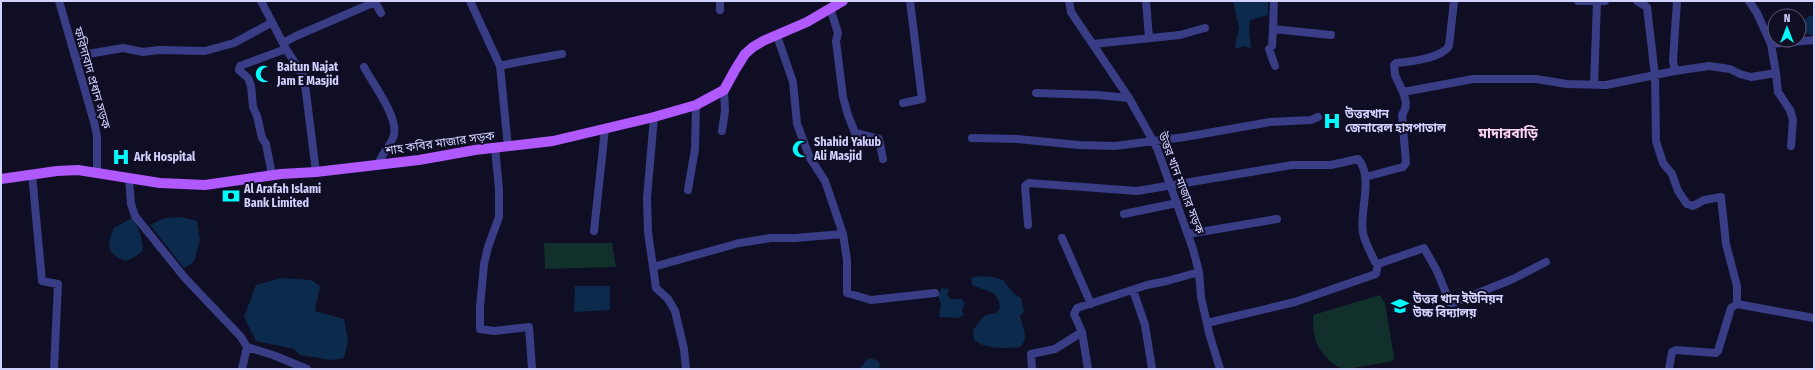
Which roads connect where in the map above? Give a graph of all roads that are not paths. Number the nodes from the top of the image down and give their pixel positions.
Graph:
1 (59, 1) edge
2 (261, 1) edge
3 (470, 1) edge
4 (720, 1) edge
5 (843, 1) edge
6 (910, 1) edge
7 (1069, 1) edge
8 (1146, 1) edge
9 (1274, 1) edge
10 (1454, 1) edge
11 (1578, 1) edge
12 (1601, 1) edge
13 (1637, 1) edge
14 (1677, 1) edge
15 (1749, 1) edge
16 (830, 8) junction
17 (720, 10) dead end
18 (381, 13) dead end
19 (271, 23) junction
20 (1206, 28) dead end
21 (1273, 29) junction
22 (1331, 35) dead end
23 (777, 36) junction
24 (1767, 37) edge
25 (1149, 38) junction
26 (1092, 44) junction
27 (284, 46) junction
28 (1771, 48) edge
29 (562, 54) dead end
30 (76, 56) junction
31 (500, 66) junction
32 (1275, 66) dead end
33 (364, 67) dead end
34 (1675, 70) junction
35 (1776, 73) junction
36 (1655, 76) junction
37 (1594, 85) junction
38 (724, 90) junction
39 (1403, 92) junction
40 (1036, 93) dead end
41 (1129, 98) junction
42 (903, 103) dead end
43 (696, 104) junction
44 (654, 117) junction
45 (1318, 117) dead end
46 (605, 129) junction
47 (722, 131) dead end
48 (972, 138) dead end
49 (1154, 141) junction
50 (1791, 146) dead end
51 (508, 147) junction
52 (496, 148) junction
53 (883, 159) dead end
54 (378, 165) junction
55 (97, 172) junction
56 (316, 172) junction
57 (32, 174) junction
58 (272, 176) junction
59 (1365, 177) junction
60 (129, 178) junction
61 (1, 179) edge
62 (1171, 186) junction
63 (688, 190) dead end
64 (1177, 203) junction
65 (1124, 214) dead end
66 (1277, 219) dead end
67 (1028, 226) dead end
68 (594, 231) dead end
69 (843, 234) junction
70 (1188, 234) junction
71 (1062, 238) dead end
72 (1546, 262) dead end
73 (1378, 264) junction
74 (653, 267) junction
75 (1199, 272) junction
76 (1133, 290) junction
77 (935, 293) dead end
78 (1091, 304) junction
79 (1737, 304) junction
80 (1814, 318) edge
81 (1207, 323) junction
82 (1082, 332) junction
83 (247, 347) junction
84 (54, 369) edge
85 (242, 369) edge
86 (306, 369) edge
87 (532, 369) edge
88 (686, 369) edge
89 (1032, 369) edge
90 (1088, 369) edge
91 (1152, 369) edge
92 (1220, 369) edge
93 (1669, 369) edge

1 - 30 street, ফরিদাবাদ প্রধান সড়ক
2 - 19 street
3 - 31 street
4 - 17 street
5 - 16 main road
6 - 42 street
7 - 26 street, উত্তর খান মাজার সড়ক
8 - 25 street
9 - 21 street
10 - 39 street
11 - 12 street
12 - 37 street
13 - 36 street
14 - 34 street
15 - 24 street
16 - 23 main road
16 - 53 street
18 - 27 street
19 - 27 street
19 - 30 street
20 - 25 street
21 - 22 street
21 - 32 street
23 - 38 main road
23 - 69 street
25 - 26 street
26 - 41 street, উত্তর খান মাজার সড়ক
27 - 56 street
27 - 58 street
28 - 35 street
29 - 31 street
30 - 55 street, ফরিদাবাদ প্রধান সড়ক
31 - 51 street
33 - 54 street
34 - 35 street
34 - 36 street
35 - 50 street
36 - 37 street
36 - 79 street
37 - 39 street
38 - 43 main road, শাহ কবির মাজার সড়ক
38 - 47 street
39 - 59 street
40 - 41 street
41 - 49 street, উত্তর খান মাজার সড়ক
43 - 44 main road, শাহ কবির মাজার সড়ক
43 - 63 street
44 - 46 main road, শাহ কবির মাজার সড়ক
44 - 74 street
45 - 49 street
46 - 51 main road, শাহ কবির মাজার সড়ক
46 - 68 street
48 - 49 street
49 - 62 street, উত্তর খান মাজার সড়ক
51 - 52 main road, শাহ কবির মাজার সড়ক
52 - 54 main road, শাহ কবির মাজার সড়ক
52 - 87 street
54 - 56 main road, শাহ কবির মাজার সড়ক
55 - 57 main road, শাহ কবির মাজার সড়ক
55 - 60 main road, শাহ কবির মাজার সড়ক
56 - 58 main road, শাহ কবির মাজার সড়ক
57 - 61 main road, শাহ কবির মাজার সড়ক
57 - 84 street
58 - 60 main road, শাহ কবির মাজার সড়ক
59 - 62 street
59 - 73 street
60 - 83 street
62 - 64 street, উত্তর খান মাজার সড়ক
62 - 67 street
64 - 65 street
64 - 70 street, উত্তর খান মাজার সড়ক
66 - 70 street
69 - 74 street
69 - 77 street
70 - 75 street, উত্তর খান মাজার সড়ক
71 - 78 street
72 - 73 street
73 - 81 street
74 - 88 street
75 - 76 street
75 - 81 street, উত্তর খান মাজার সড়ক
76 - 78 street
76 - 91 street
78 - 82 street
79 - 80 street
79 - 93 street
81 - 92 street, উত্তর খান মাজার সড়ক
82 - 89 street
82 - 90 street
83 - 85 street
83 - 86 street

